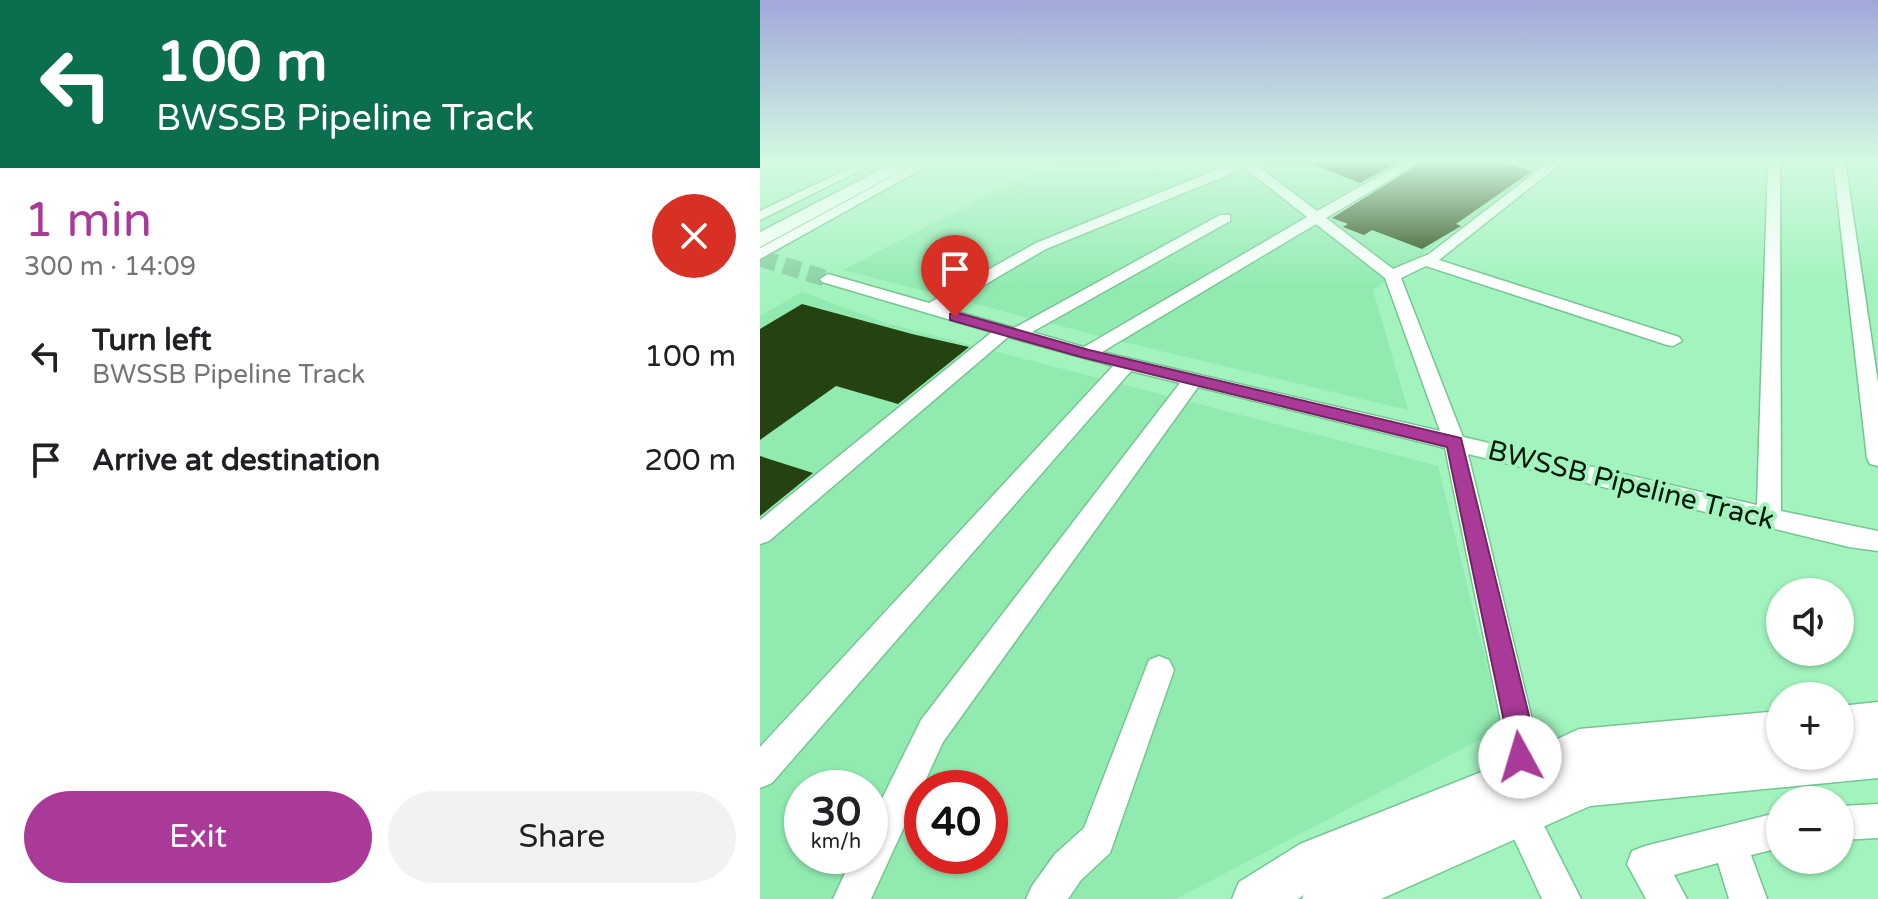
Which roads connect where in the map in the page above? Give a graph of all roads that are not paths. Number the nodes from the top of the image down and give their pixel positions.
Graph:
1 (787, 203) edge
2 (807, 203) edge
3 (840, 203) edge
4 (850, 203) edge
5 (1147, 203) edge
6 (1300, 203) edge
7 (1340, 203) edge
8 (1502, 203) edge
9 (1773, 203) edge
10 (1845, 203) edge
11 (760, 216) edge
12 (1317, 216) junction
13 (1225, 218) dead end
14 (760, 227) edge
15 (764, 248) edge
16 (1425, 261) junction
17 (1392, 276) junction
18 (828, 279) tunnel mouth
19 (929, 310) junction
20 (1011, 332) junction
21 (1673, 341) dead end
22 (1086, 354) junction
23 (1126, 364) junction
24 (1193, 380) junction
25 (1455, 443) junction
26 (1878, 458) edge
27 (1769, 518) junction
28 (760, 534) edge
29 (1878, 541) edge
30 (1159, 670) dead end
31 (1878, 722) edge
32 (1854, 725) edge
33 (1766, 732) edge
34 (1878, 757) edge
35 (760, 771) edge
36 (1520, 796) junction
37 (1878, 821) edge
38 (1854, 822) edge
39 (1766, 834) edge
40 (1729, 843) junction
41 (852, 899) edge
42 (1045, 899) edge
43 (1256, 899) edge
44 (1326, 899) edge
45 (1562, 899) edge
46 (1668, 899) edge
47 (1748, 899) edge

1 - 11 street
2 - 14 highway
3 - 15 highway
4 - 15 street
5 - 19 street
6 - 12 street
7 - 12 street
8 - 16 street
9 - 27 street
10 - 26 street
12 - 17 street
12 - 22 street
13 - 20 street
16 - 17 street
16 - 21 street
17 - 25 street
18 - 19 street, BWSSB Pipeline Track
19 - 20 street, BWSSB Pipeline Track
20 - 22 street, BWSSB Pipeline Track
20 - 28 street
22 - 23 street, BWSSB Pipeline Track
23 - 24 street, BWSSB Pipeline Track
23 - 35 street
24 - 25 street, BWSSB Pipeline Track
24 - 41 street
25 - 27 street, BWSSB Pipeline Track
25 - 36 street
27 - 29 street, BWSSB Pipeline Track
30 - 42 street
31 - 32 main road
33 - 36 main road
34 - 36 main road
36 - 43 main road
36 - 44 main road
36 - 45 street
37 - 38 street
39 - 40 street
40 - 46 street
40 - 47 street

